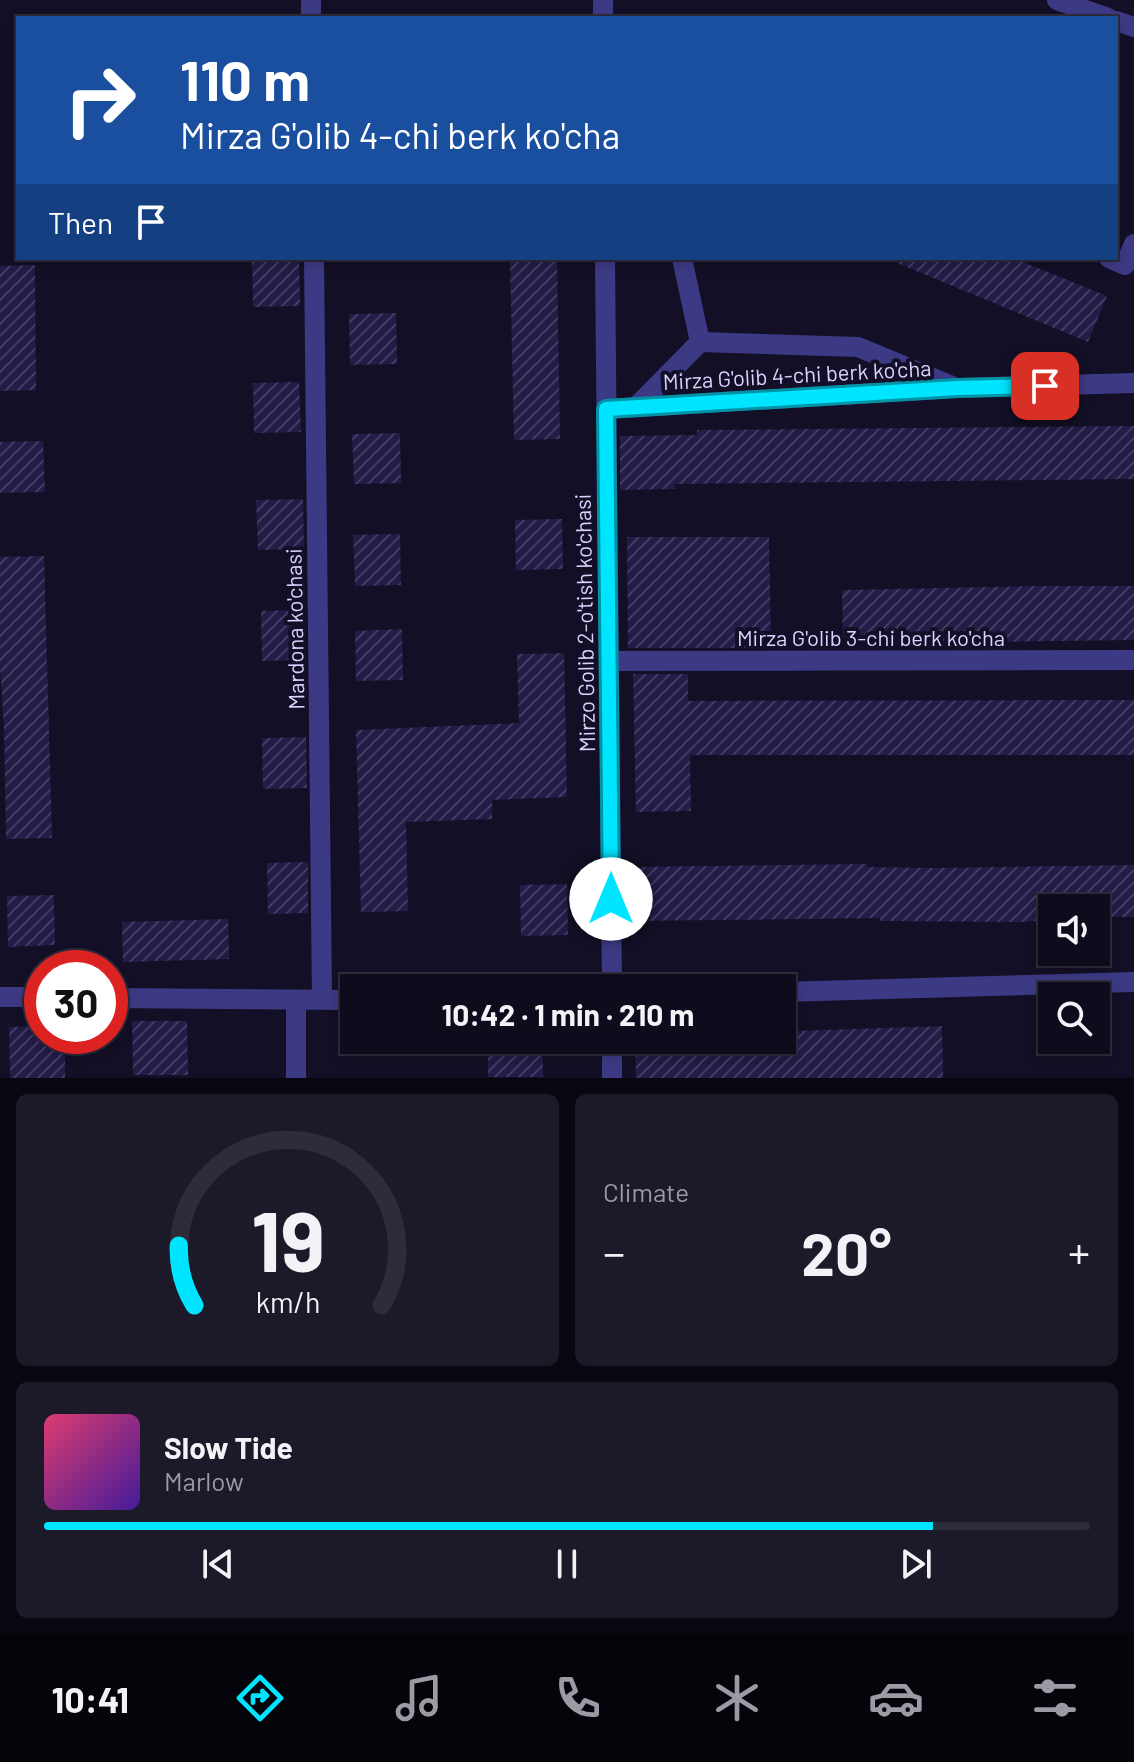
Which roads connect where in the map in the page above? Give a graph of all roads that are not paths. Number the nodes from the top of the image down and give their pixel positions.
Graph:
1 (1066, 2) edge
2 (1050, 16) edge
3 (1103, 16) edge
4 (1134, 244) edge
5 (314, 260) edge
6 (605, 260) edge
7 (682, 260) edge
8 (1114, 260) edge
9 (700, 342) junction
10 (1134, 383) edge
11 (957, 388) junction
12 (636, 407) junction
13 (606, 409) junction
14 (1134, 660) edge
15 (609, 661) junction
16 (612, 974) edge
17 (1134, 982) edge
18 (796, 992) edge
19 (0, 997) edge
20 (24, 997) edge
21 (128, 998) edge
22 (296, 1000) junction
23 (322, 1000) junction
24 (340, 1000) edge
25 (612, 1054) edge
26 (296, 1078) edge
27 (612, 1078) edge

1 - 2 street
1 - 3 street
4 - 8 street
5 - 23 street, Mardona ko'chasi
6 - 13 street, Mirzo Golib 2-o'tish ko'chasi
7 - 9 street
9 - 11 street
9 - 12 street
10 - 11 street, Mirza G'olib 4-chi berk ko'cha
11 - 12 street, Mirza G'olib 4-chi berk ko'cha
12 - 13 street, Mirza G'olib 4-chi berk ko'cha
13 - 15 street, Mirzo Golib 2-o'tish ko'chasi
14 - 15 street, Mirza G'olib 3-chi berk ko'cha
15 - 16 street, Mirzo Golib 2-o'tish ko'chasi
17 - 18 street
19 - 20 street
21 - 22 street
22 - 23 street
22 - 26 street
23 - 24 street
25 - 27 street

